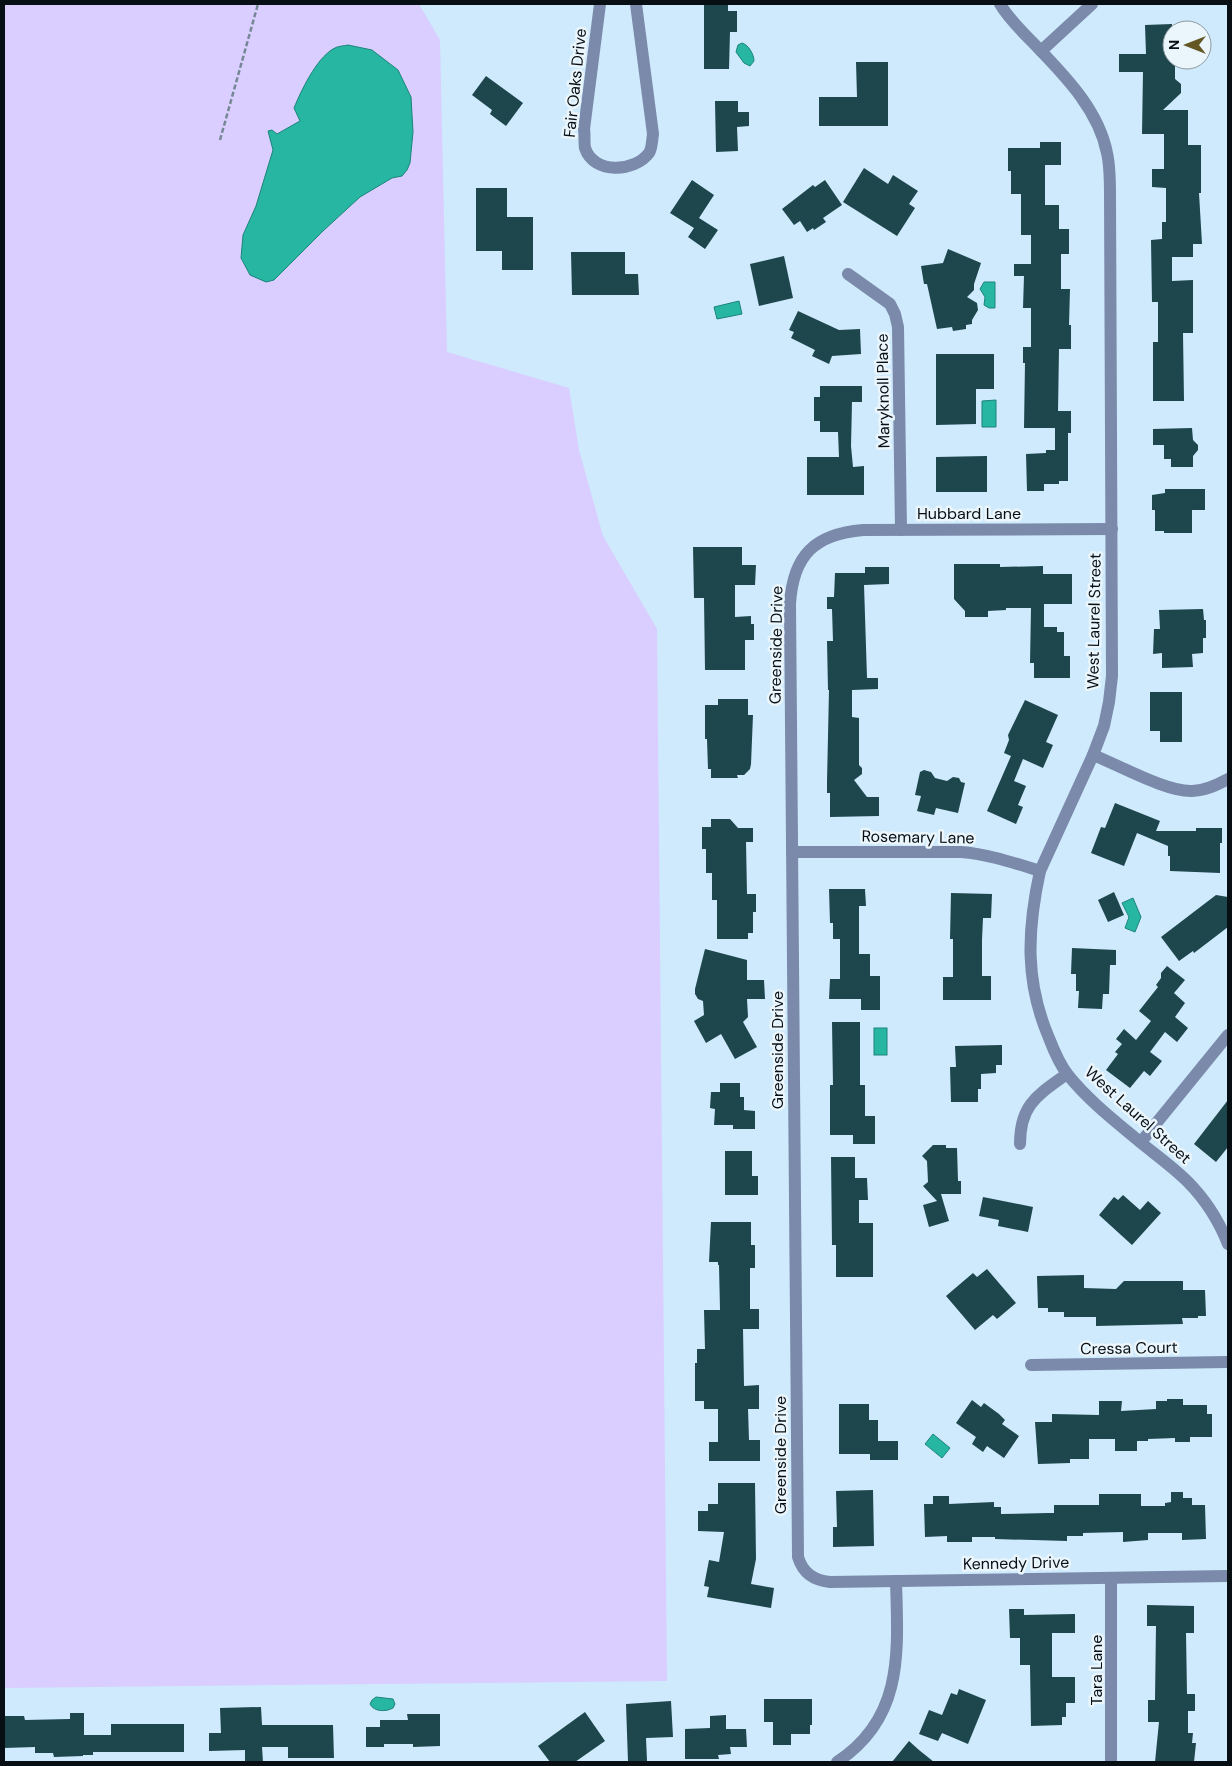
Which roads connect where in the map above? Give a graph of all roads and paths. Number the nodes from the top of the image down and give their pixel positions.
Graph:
1 (258, 4) edge
2 (600, 4) edge
3 (636, 4) edge
4 (1000, 4) edge
5 (1092, 4) edge
6 (1041, 51) junction
7 (220, 140) dead end
8 (848, 274) dead end
9 (1112, 529) junction
10 (900, 530) junction
11 (827, 538) joint
12 (1093, 755) junction
13 (1228, 779) edge
14 (792, 852) junction
15 (1040, 872) junction
16 (1228, 1035) edge
17 (1067, 1074) junction
18 (1141, 1142) junction
19 (1020, 1144) dead end
20 (1228, 1244) edge
21 (1228, 1362) edge
22 (1031, 1365) dead end
23 (807, 1573) joint
24 (1228, 1576) edge
25 (1111, 1578) junction
26 (896, 1581) junction
27 (837, 1762) edge
28 (1112, 1762) edge

1 - 7 path
2 - 3 street, Fair Oaks Drive
4 - 6 street, West Laurel Street
5 - 6 street
6 - 9 street, West Laurel Street
8 - 10 street, Maryknoll Place
9 - 10 street, Hubbard Lane
9 - 12 street, West Laurel Street
10 - 11 street, Hubbard Lane
11 - 14 street, Greenside Drive
12 - 13 street
12 - 15 street, West Laurel Street
14 - 15 street, Rosemary Lane
14 - 23 street, Greenside Drive
15 - 17 street, West Laurel Street
16 - 18 street
17 - 18 street, West Laurel Street
17 - 19 street
18 - 20 street, West Laurel Street
21 - 22 street, Cressa Court
23 - 26 street, Kennedy Drive
24 - 25 street, Kennedy Drive
25 - 26 street, Kennedy Drive
25 - 28 street, Tara Lane
26 - 27 street

